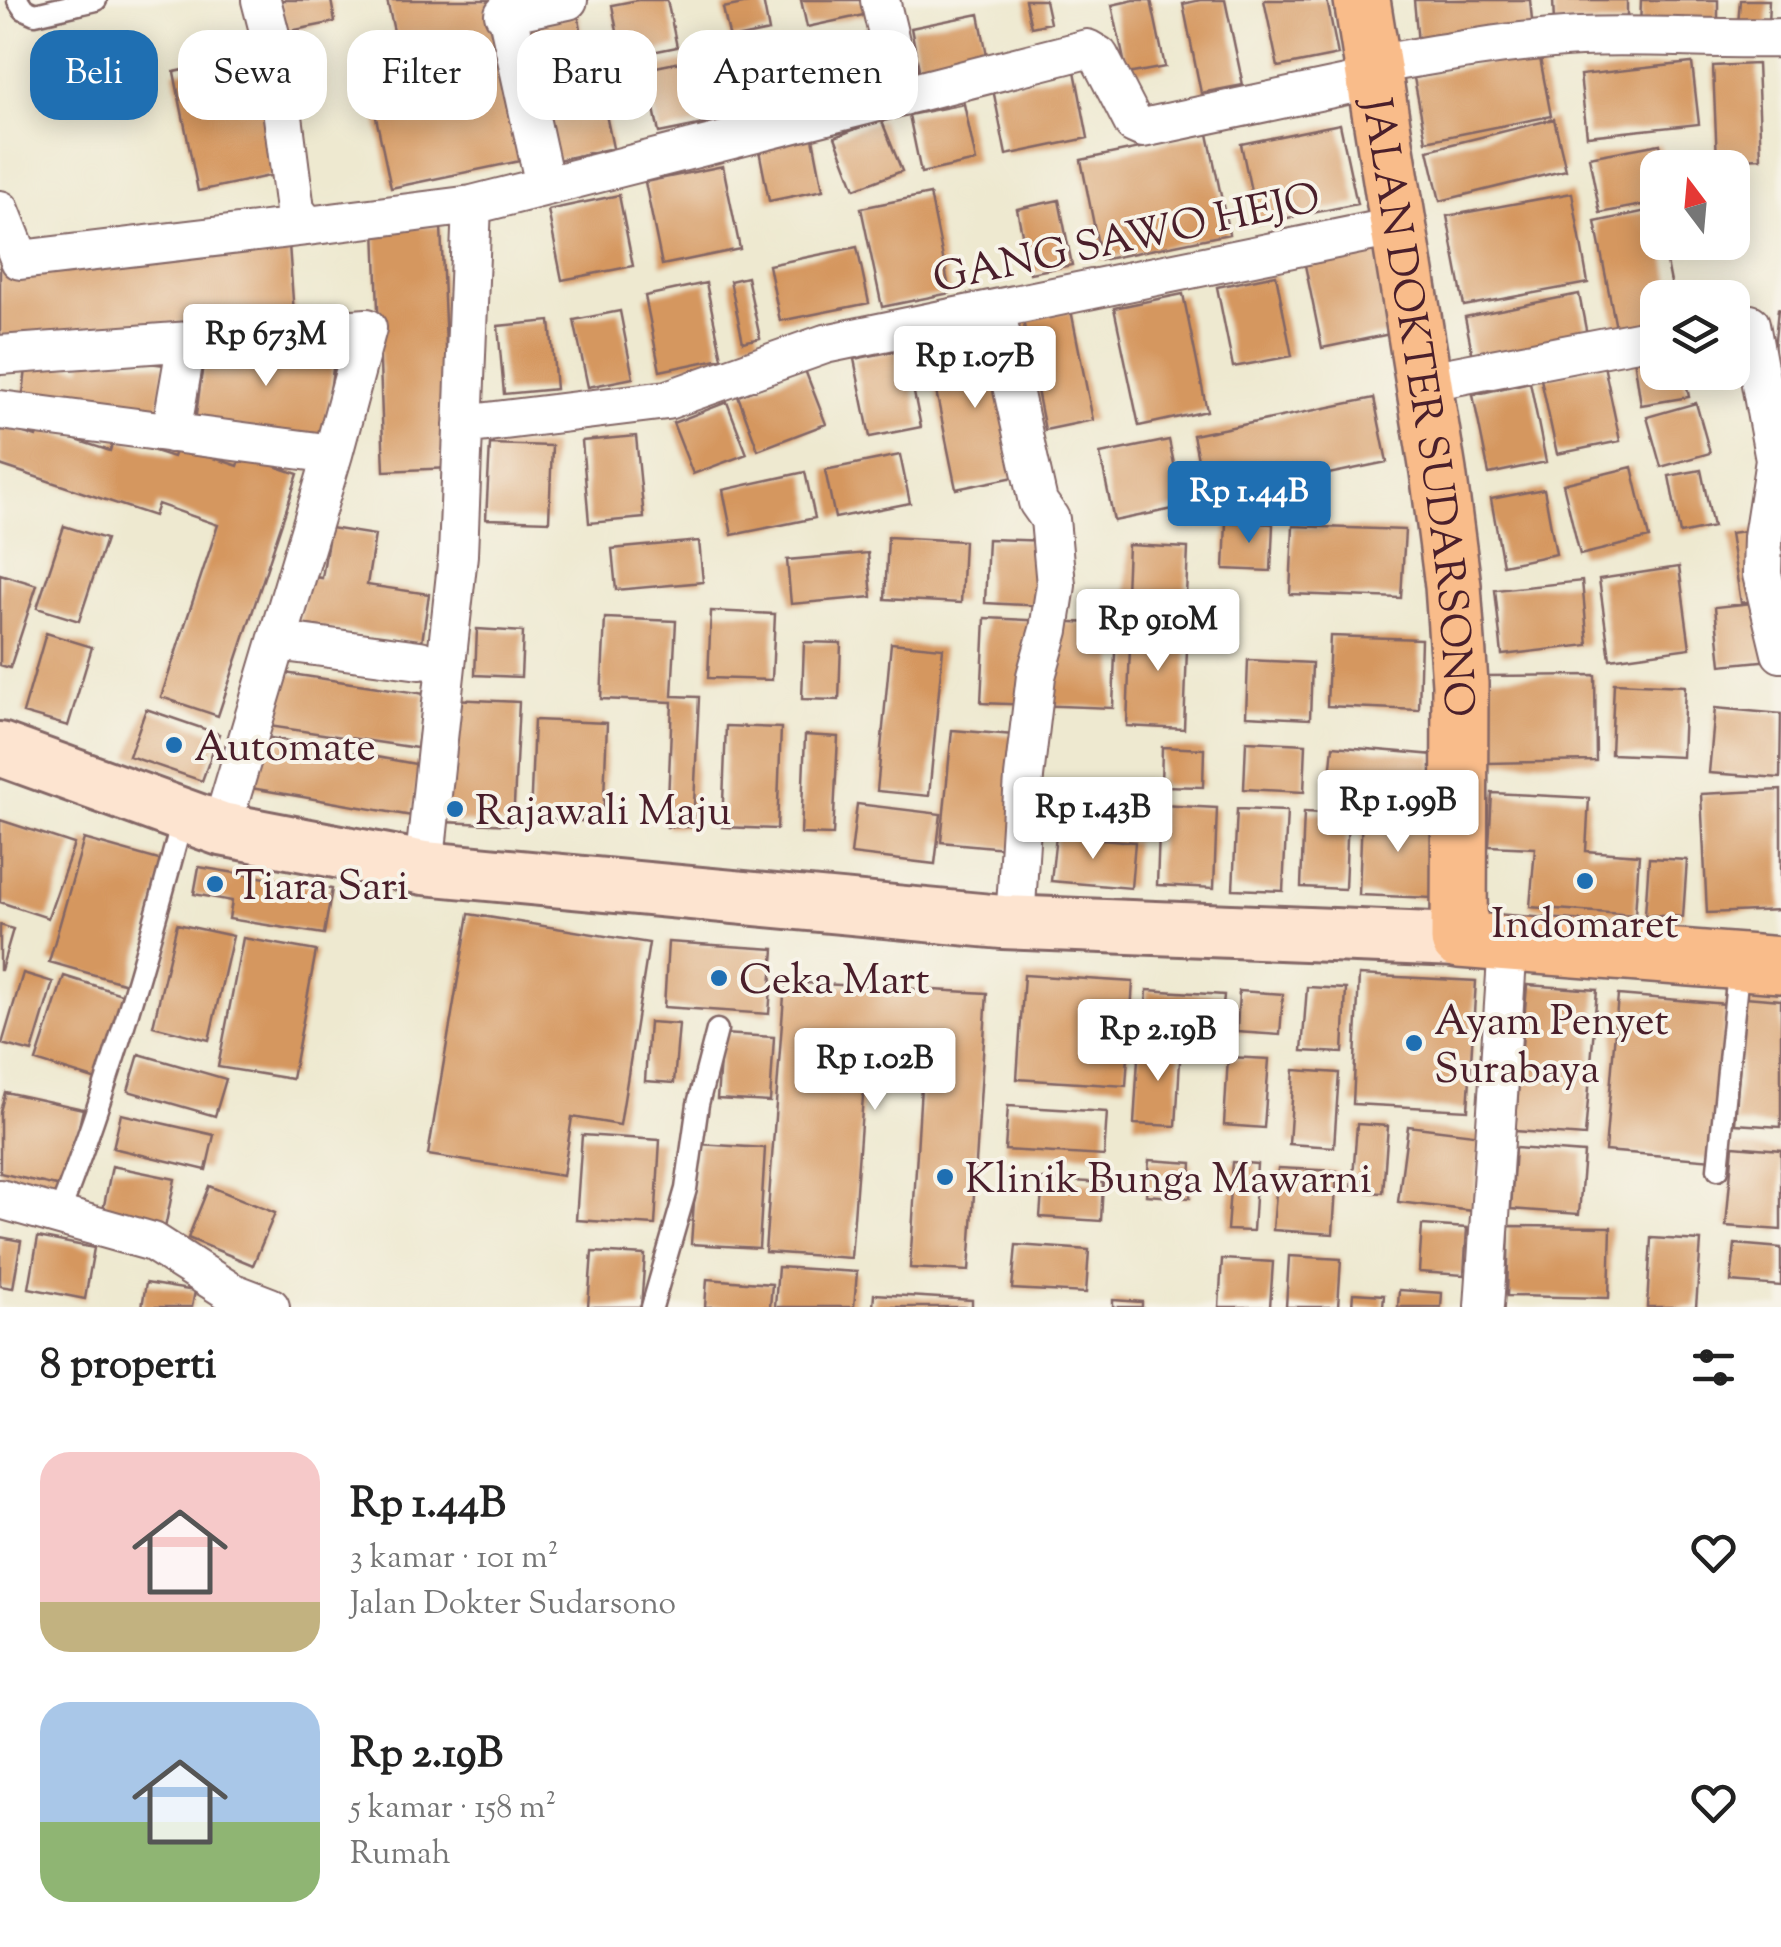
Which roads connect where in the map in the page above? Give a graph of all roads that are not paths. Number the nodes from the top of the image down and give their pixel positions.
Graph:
1 (18, 0) edge
2 (96, 0) edge
3 (261, 0) edge
4 (568, 0) edge
5 (880, 0) edge
6 (1362, 0) edge
7 (887, 30) edge
8 (1781, 38) edge
9 (1374, 72) junction
10 (918, 92) edge
11 (808, 120) edge
12 (545, 186) junction
13 (472, 205) junction
14 (0, 210) edge
15 (307, 226) junction
16 (1399, 226) junction
17 (995, 309) junction
18 (1750, 324) edge
19 (187, 340) junction
20 (1640, 341) edge
21 (0, 355) edge
22 (1424, 382) junction
23 (0, 410) edge
24 (462, 426) junction
25 (171, 432) junction
26 (333, 454) junction
27 (1778, 460) edge
28 (278, 641) junction
29 (1781, 653) edge
30 (420, 660) dead end
31 (0, 751) edge
32 (202, 822) junction
33 (424, 868) junction
34 (1015, 923) junction
35 (1484, 942) junction
36 (1760, 964) edge
37 (717, 1030) dead end
38 (1718, 1169) dead end
39 (0, 1199) edge
40 (58, 1216) junction
41 (270, 1307) edge
42 (652, 1307) edge
43 (1484, 1307) edge

1 - 2 lane
3 - 15 street
4 - 12 street
5 - 7 street
6 - 9 highway, JALAN DOKTER SUDARSONO
8 - 9 street
9 - 10 street
9 - 16 highway, JALAN DOKTER SUDARSONO
11 - 12 street
12 - 13 street
13 - 15 street
13 - 24 street
14 - 15 street
16 - 17 street, GANG SAWO HEJO
16 - 22 highway, JALAN DOKTER SUDARSONO
17 - 24 street, GANG SAWO HEJO
17 - 34 street
18 - 27 street
19 - 21 street
19 - 25 street
19 - 26 street
20 - 22 street
22 - 35 highway, JALAN DOKTER SUDARSONO
23 - 25 street
24 - 33 street
25 - 26 street
26 - 28 street
27 - 29 street
28 - 30 street
28 - 32 street
31 - 32 main road
32 - 33 main road
32 - 40 lane
33 - 34 main road
34 - 35 main road
35 - 36 highway
35 - 43 street
36 - 38 lane
37 - 42 lane
39 - 40 street
40 - 41 street

